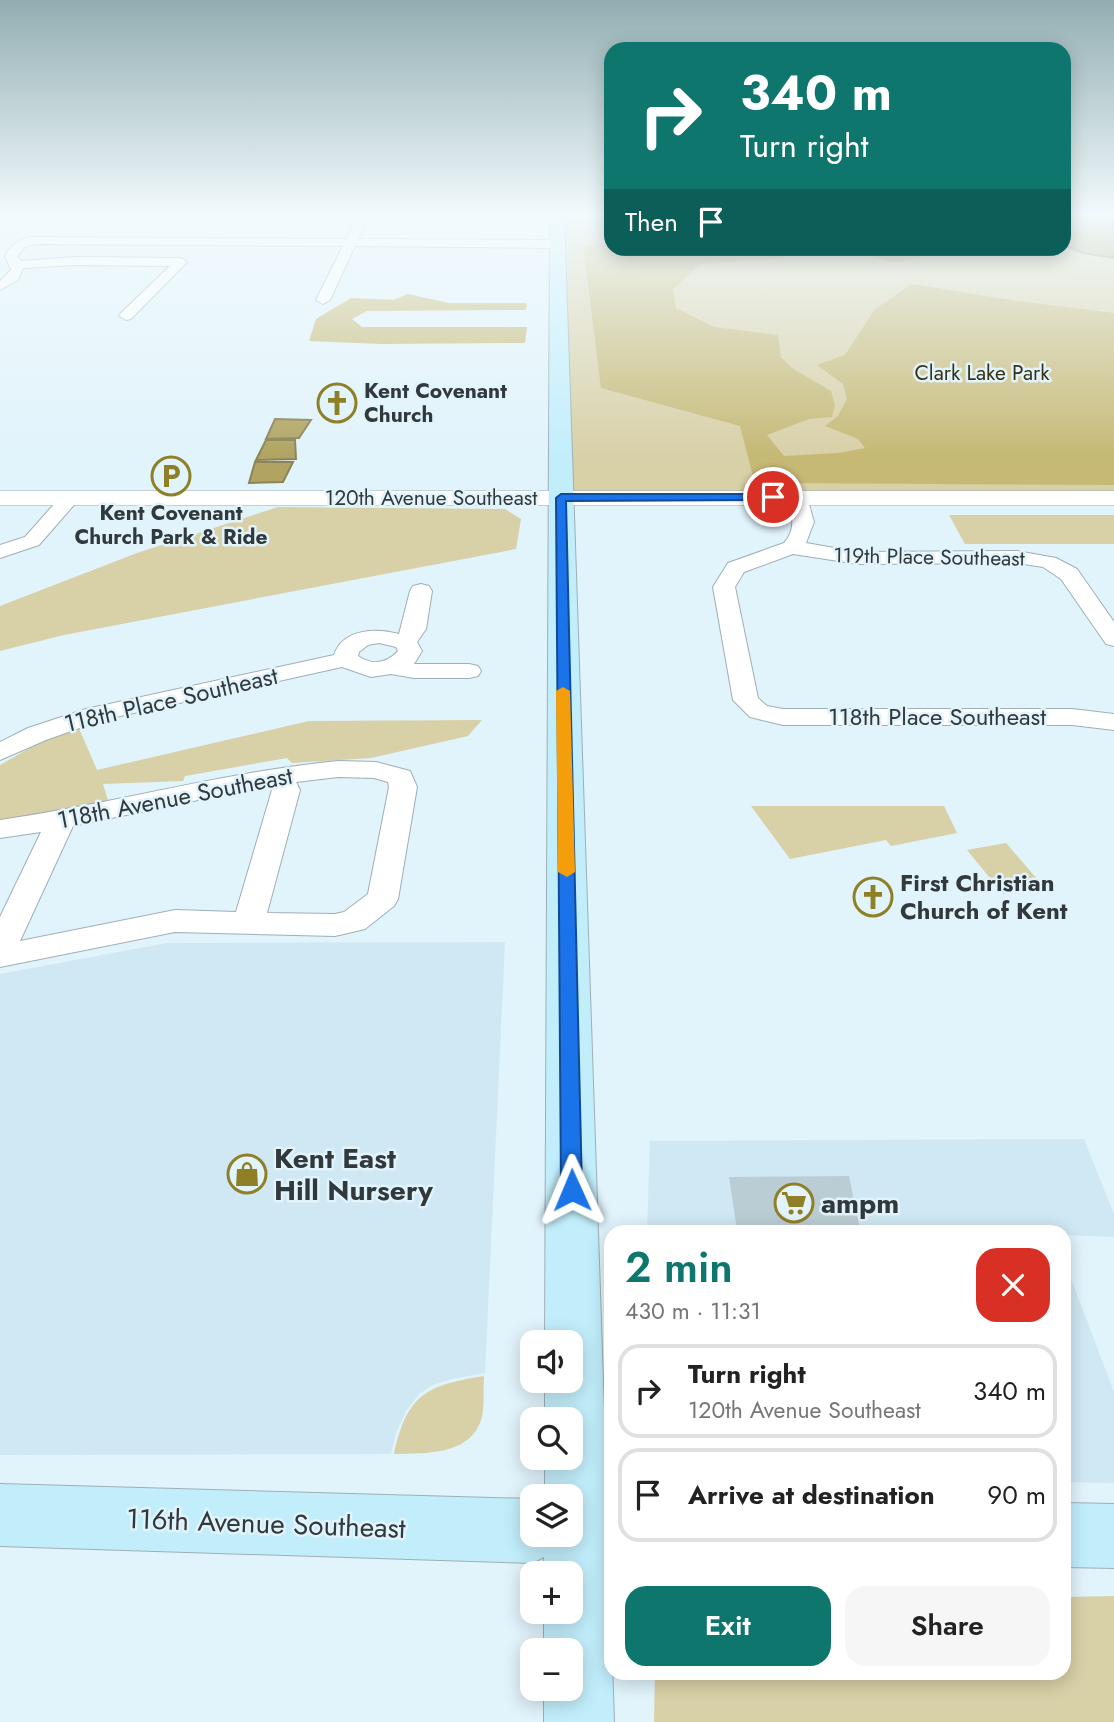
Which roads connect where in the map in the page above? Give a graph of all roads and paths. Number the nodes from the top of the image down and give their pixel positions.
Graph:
1 (147, 295) edge
2 (325, 295) edge
3 (559, 295) edge
4 (323, 300) dead end
5 (126, 316) dead end
6 (797, 497) junction
7 (0, 498) edge
8 (70, 498) junction
9 (561, 498) junction
10 (1114, 498) edge
11 (791, 547) junction
12 (0, 552) edge
13 (421, 590) dead end
14 (1114, 639) edge
15 (405, 642) junction
16 (347, 659) junction
17 (390, 667) junction
18 (469, 671) dead end
19 (1114, 722) edge
20 (0, 752) edge
21 (281, 776) junction
22 (62, 819) junction
23 (0, 829) edge
24 (248, 923) junction
25 (0, 950) edge
26 (0, 956) edge
27 (572, 1484) edge
28 (0, 1515) edge
29 (520, 1530) edge
30 (1071, 1535) edge
31 (1114, 1536) edge
32 (573, 1547) edge
33 (579, 1722) edge

1 - 5 street
2 - 4 street
3 - 9 main road
6 - 9 street, 120th Avenue Southeast
6 - 10 street, 120th Avenue Southeast
6 - 11 street
7 - 8 street, 120th Avenue Southeast
8 - 9 street, 120th Avenue Southeast
8 - 12 street
9 - 27 main road
11 - 14 street, 119th Place Southeast
11 - 19 street, 118th Place Southeast
13 - 15 street
15 - 16 street
15 - 17 street
16 - 17 street, 118th Place Southeast
16 - 20 street, 118th Place Southeast
17 - 18 street, 118th Place Southeast
21 - 22 street, 118th Avenue Southeast
21 - 24 street
21 - 24 street, 118th Avenue Southeast
22 - 23 street, 118th Avenue Southeast
22 - 25 street
24 - 26 street
28 - 29 main road, 116th Avenue Southeast
30 - 31 main road
32 - 33 main road

